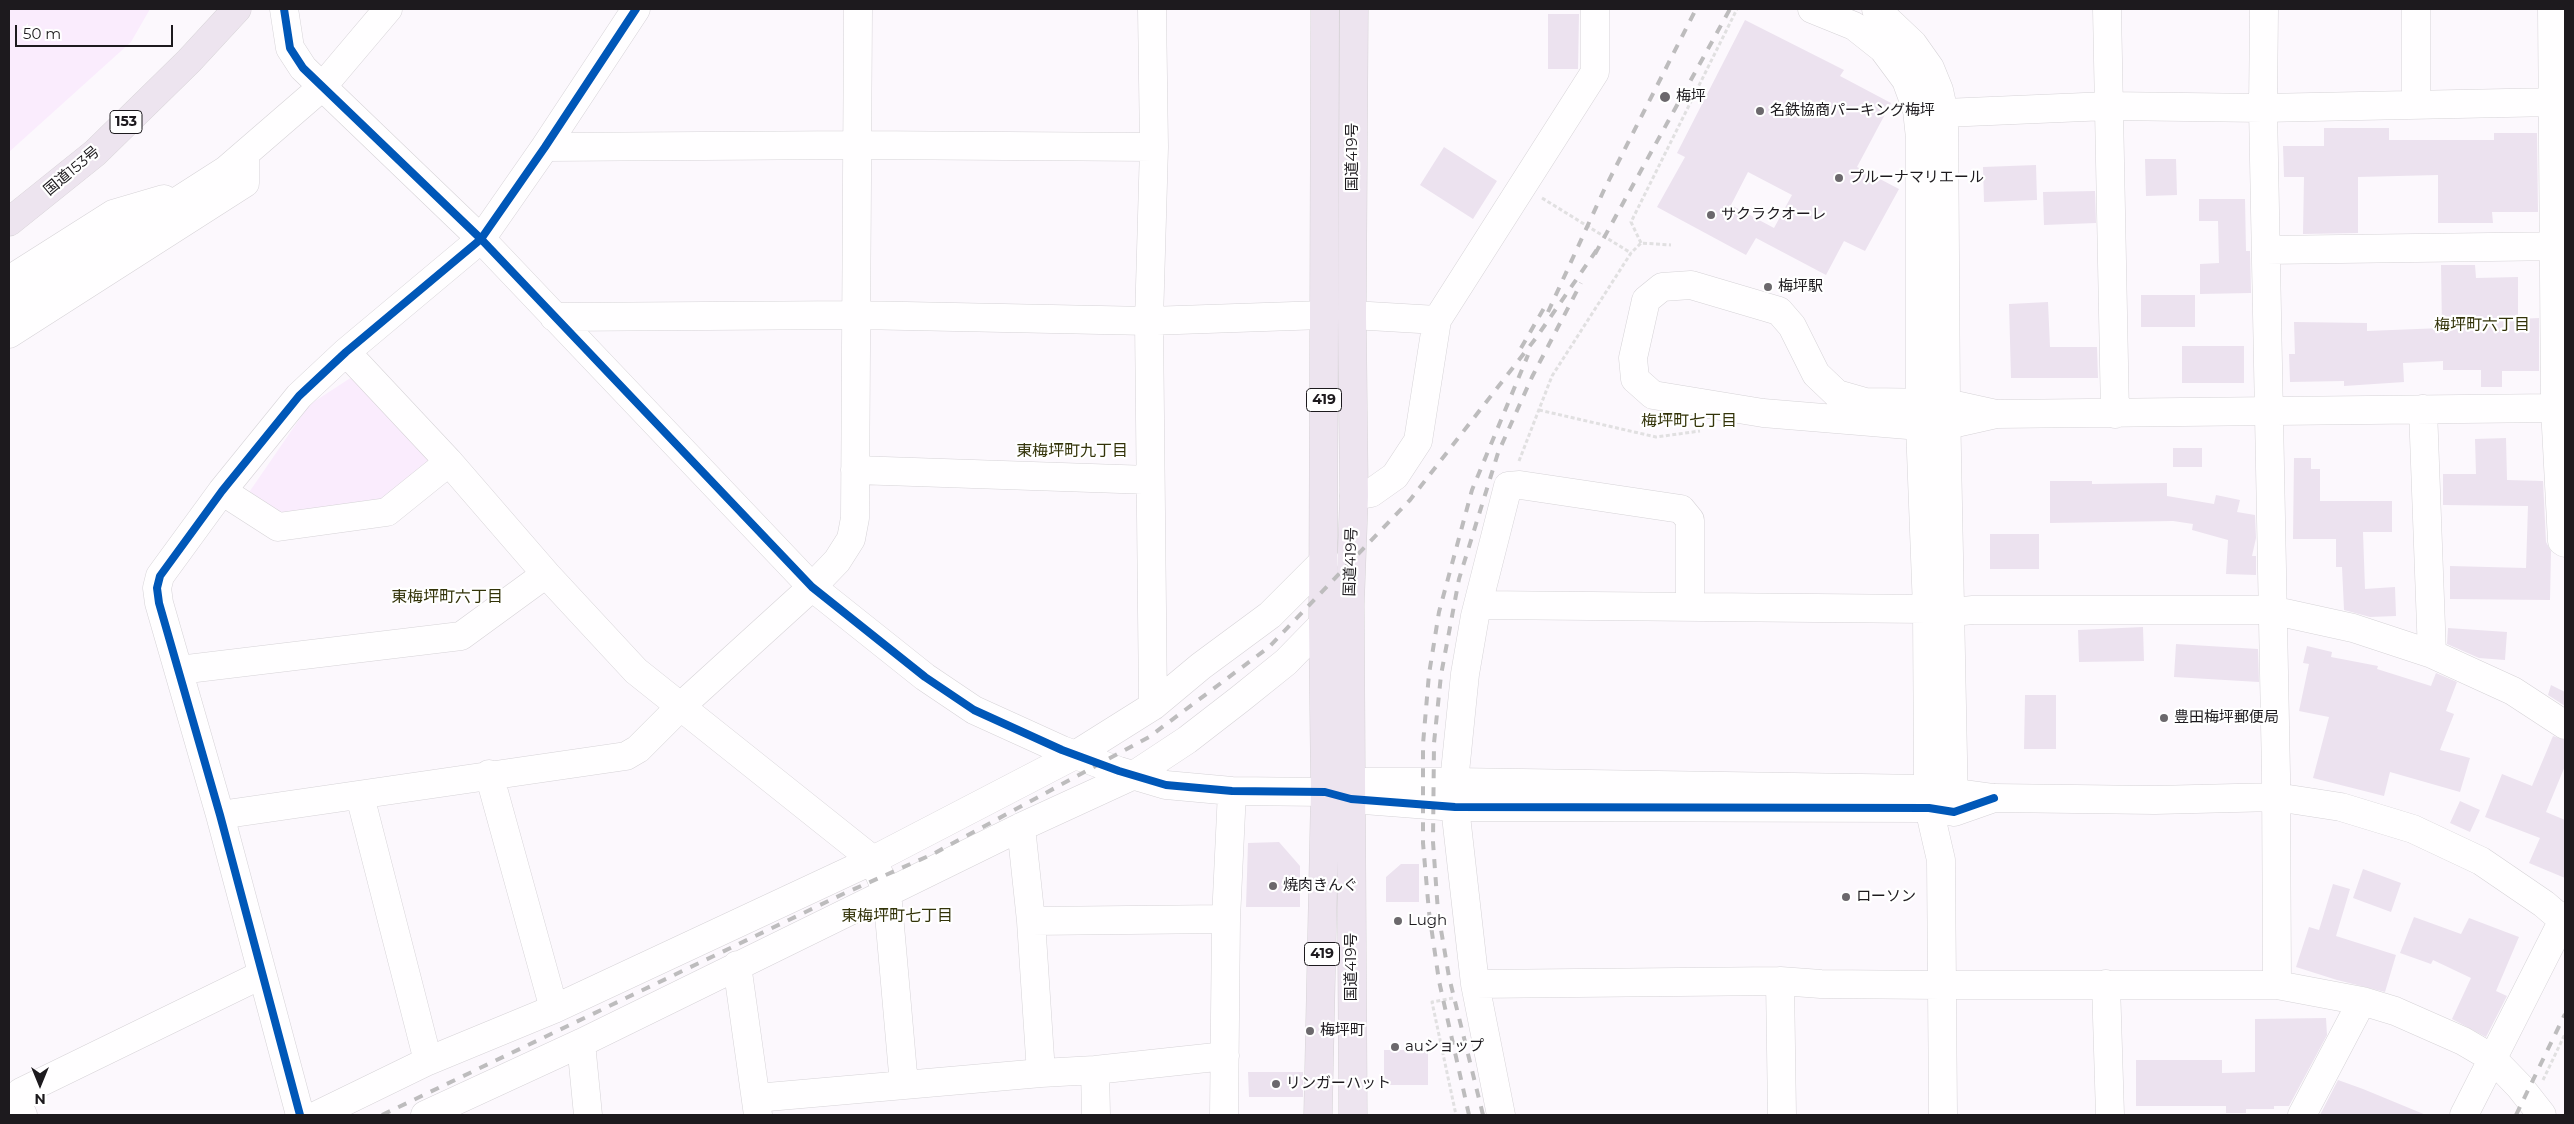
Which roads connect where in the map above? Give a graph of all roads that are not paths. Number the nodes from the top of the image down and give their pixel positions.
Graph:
1 (284, 9) edge
2 (388, 9) edge
3 (636, 9) edge
4 (858, 9) edge
5 (1152, 9) edge
6 (1325, 9) edge
7 (1354, 9) edge
8 (1595, 9) edge
9 (1812, 9) edge
10 (1876, 9) edge
11 (2107, 9) edge
12 (2264, 9) edge
13 (2416, 9) edge
14 (2552, 9) edge
15 (236, 10) edge
16 (322, 87) junction
17 (2554, 102) junction
18 (2416, 105) junction
19 (2108, 106) junction
20 (2263, 108) junction
21 (1944, 113) junction
22 (858, 145) junction
23 (545, 147) junction
24 (1154, 147) junction
25 (245, 154) junction
26 (196, 189) junction
27 (9, 222) edge
28 (481, 239) junction
29 (2560, 246) edge
30 (2266, 250) junction
31 (9, 280) edge
32 (9, 309) edge
33 (857, 315) junction
34 (1323, 315) junction
35 (1352, 315) junction
36 (554, 317) junction
37 (1149, 320) junction
38 (1437, 320) junction
39 (9, 334) edge
40 (346, 352) junction
41 (2423, 409) junction
42 (2270, 412) junction
43 (1934, 414) junction
44 (2115, 414) junction
45 (2559, 423) edge
46 (449, 462) junction
47 (855, 470) junction
48 (1150, 480) junction
49 (222, 490) junction
50 (1354, 496) junction
51 (2565, 543) edge
52 (1325, 560) junction
53 (546, 574) junction
54 (812, 587) junction
55 (1478, 605) junction
56 (1690, 607) junction
57 (1940, 610) junction
58 (2271, 610) junction
59 (1323, 624) junction
60 (2432, 654) junction
61 (179, 670) junction
62 (1153, 706) junction
63 (680, 707) junction
64 (2565, 725) edge
65 (1076, 755) junction
66 (489, 774) junction
67 (1134, 775) junction
68 (1232, 791) junction
69 (1350, 791) junction
70 (1324, 792) junction
71 (1454, 794) junction
72 (360, 796) junction
73 (2276, 797) junction
74 (1941, 800) junction
75 (220, 815) junction
76 (1021, 828) junction
77 (873, 860) junction
78 (887, 892) junction
79 (1226, 919) junction
80 (2565, 919) edge
81 (1031, 921) junction
82 (738, 965) junction
83 (261, 975) junction
84 (1780, 981) junction
85 (1475, 984) junction
86 (2106, 984) junction
87 (1941, 985) junction
88 (2277, 985) junction
89 (2362, 1001) junction
90 (554, 1009) junction
91 (581, 1042) junction
92 (1225, 1056) junction
93 (2492, 1058) junction
94 (428, 1061) junction
95 (1095, 1070) junction
96 (1041, 1072) junction
97 (904, 1085) junction
98 (757, 1107) edge
99 (2533, 1111) edge
100 (23, 1115) edge
101 (300, 1115) edge
102 (317, 1115) edge
103 (426, 1115) edge
104 (588, 1115) edge
105 (1096, 1115) edge
106 (1224, 1115) edge
107 (1318, 1115) edge
108 (1352, 1115) edge
109 (1501, 1115) edge
110 (1782, 1115) edge
111 (1943, 1115) edge
112 (2110, 1115) edge
113 (2302, 1115) edge
114 (2464, 1115) edge

1 - 16 street
2 - 16 street
3 - 23 street
4 - 22 street
5 - 24 street
6 - 34 highway, 国道419号 / 419
7 - 35 highway, 国道419号 / 419
8 - 38 street
9 - 43 street
10 - 21 street
11 - 19 street
12 - 20 street
13 - 18 street
14 - 17 street
15 - 27 highway, 国道153号 / 153
16 - 25 street
16 - 28 street
17 - 18 street
17 - 29 street
18 - 20 street
19 - 20 street
19 - 21 street
19 - 44 street
20 - 30 street
21 - 43 street
22 - 23 street
22 - 24 street
22 - 33 street
23 - 28 street
24 - 37 street
25 - 26 street
25 - 39 street
26 - 31 street
26 - 32 street
28 - 36 street
28 - 40 street
29 - 30 street
29 - 45 street
30 - 42 street
33 - 36 street
33 - 37 street
33 - 47 street
34 - 37 street
34 - 52 highway, 国道419号 / 419
35 - 38 street
35 - 50 highway, 国道419号 / 419
36 - 54 street
37 - 48 street
38 - 50 street
40 - 46 street
40 - 49 street
41 - 42 street
41 - 45 street
41 - 60 street
42 - 44 street
42 - 58 street
43 - 43 street
43 - 44 street
43 - 57 street
45 - 51 street
46 - 49 street
46 - 53 street
47 - 48 street
47 - 54 street
48 - 62 street
49 - 61 street
50 - 69 highway, 国道419号 / 419
52 - 59 highway, 国道419号 / 419
52 - 62 street
53 - 61 street
53 - 63 street
54 - 63 street
54 - 65 street
55 - 56 street
55 - 56 street
55 - 71 street
56 - 57 street
57 - 58 street
57 - 74 street
58 - 60 street
58 - 73 street
59 - 67 street
59 - 70 highway, 国道419号 / 419
60 - 64 street
61 - 75 street
62 - 65 street
63 - 66 street
63 - 77 street
65 - 67 street
65 - 77 street
66 - 72 street
66 - 90 street
67 - 68 street
67 - 76 street
68 - 70 street
68 - 79 street
69 - 70 street
69 - 71 street
69 - 108 highway, 国道419号 / 419
70 - 107 highway, 国道419号 / 419
71 - 74 street
71 - 85 street
72 - 75 street
72 - 94 street
73 - 74 street
73 - 80 street
73 - 88 street
74 - 87 street
75 - 83 street
76 - 78 street
76 - 81 street
77 - 78 street
77 - 90 street
78 - 82 street
78 - 97 street
79 - 81 street
79 - 92 street
80 - 93 street
81 - 96 street
82 - 91 street
82 - 98 street
83 - 100 street
83 - 101 street
84 - 85 street
84 - 87 street
84 - 110 street
85 - 109 street
86 - 87 street
86 - 88 street
86 - 112 street
87 - 111 street
88 - 89 street
89 - 93 street
89 - 113 street
90 - 94 street
91 - 103 street
91 - 104 street
92 - 95 street
92 - 106 street
93 - 99 street
93 - 114 street
94 - 102 street
95 - 96 street
95 - 105 street
96 - 97 street
97 - 98 street

